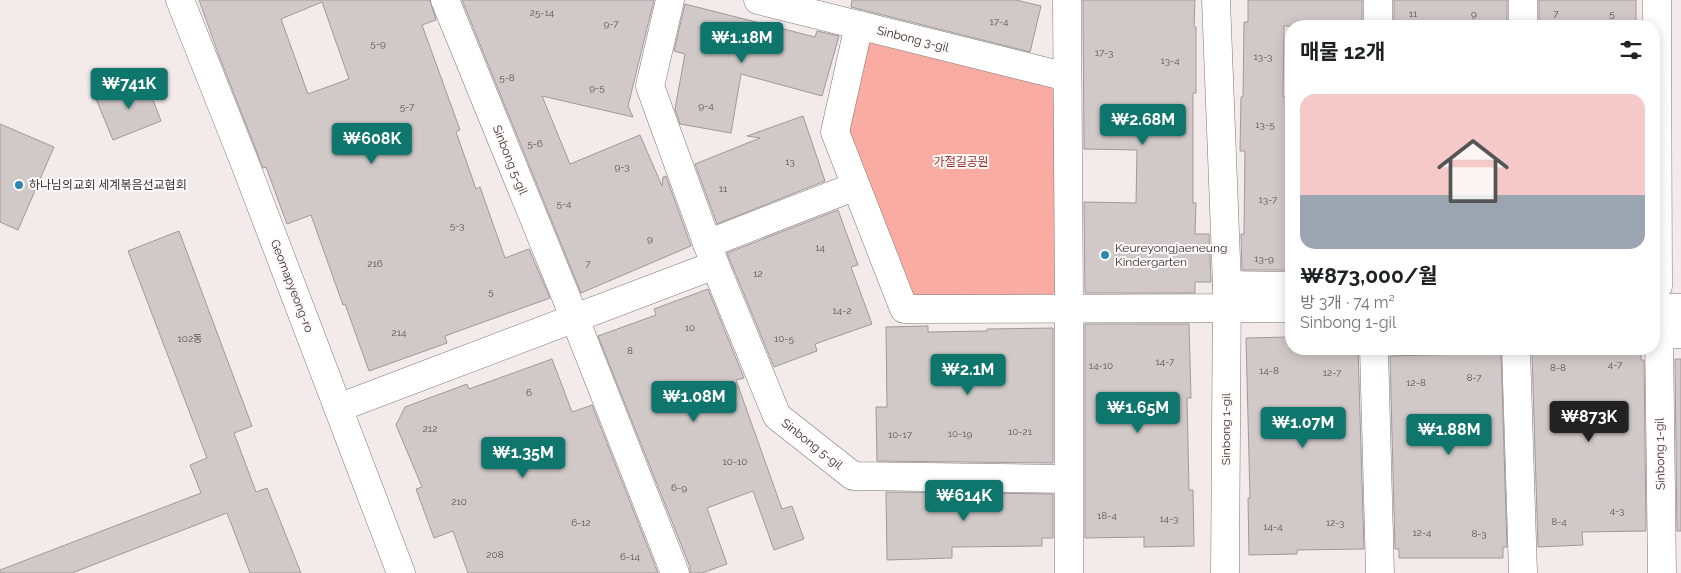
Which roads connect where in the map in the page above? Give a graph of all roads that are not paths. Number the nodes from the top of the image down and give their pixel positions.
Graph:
1 (180, 0) edge
2 (444, 0) edge
3 (670, 0) edge
4 (758, 0) edge
5 (1067, 0) edge
6 (1216, 0) edge
7 (1378, 0) edge
8 (1522, 0) edge
9 (1657, 0) edge
10 (1378, 20) edge
11 (1523, 20) edge
12 (1657, 20) edge
13 (859, 25) junction
14 (1068, 77) junction
15 (856, 186) junction
16 (711, 254) junction
17 (1226, 284) junction
18 (1285, 286) edge
19 (1660, 296) edge
20 (1069, 308) junction
21 (1285, 308) edge
22 (1681, 308) edge
23 (575, 319) junction
24 (1670, 334) edge
25 (1374, 355) edge
26 (1516, 355) edge
27 (338, 408) junction
28 (1068, 478) junction
29 (401, 573) edge
30 (675, 573) edge
31 (1068, 573) edge
32 (1225, 573) edge
33 (1380, 573) edge
34 (1523, 573) edge
35 (1662, 573) edge

1 - 27 street, Geomapyeong-ro
2 - 23 street, Sinbong 5-gil
3 - 16 street, Sinbong 5-gil
4 - 13 street, Sinbong 3-gil
5 - 14 street
6 - 17 street
7 - 10 street
8 - 11 street
9 - 12 street
13 - 14 street, Sinbong 3-gil
13 - 15 street
14 - 20 street
15 - 16 street
15 - 20 street
16 - 23 street
16 - 28 street, Sinbong 5-gil
17 - 18 street
17 - 32 street, Sinbong 1-gil
19 - 22 street
20 - 21 street
20 - 28 street
23 - 27 street
23 - 30 street, Sinbong 5-gil
24 - 35 street, Sinbong 1-gil
25 - 33 street
26 - 34 street
27 - 29 street, Geomapyeong-ro
28 - 31 street

